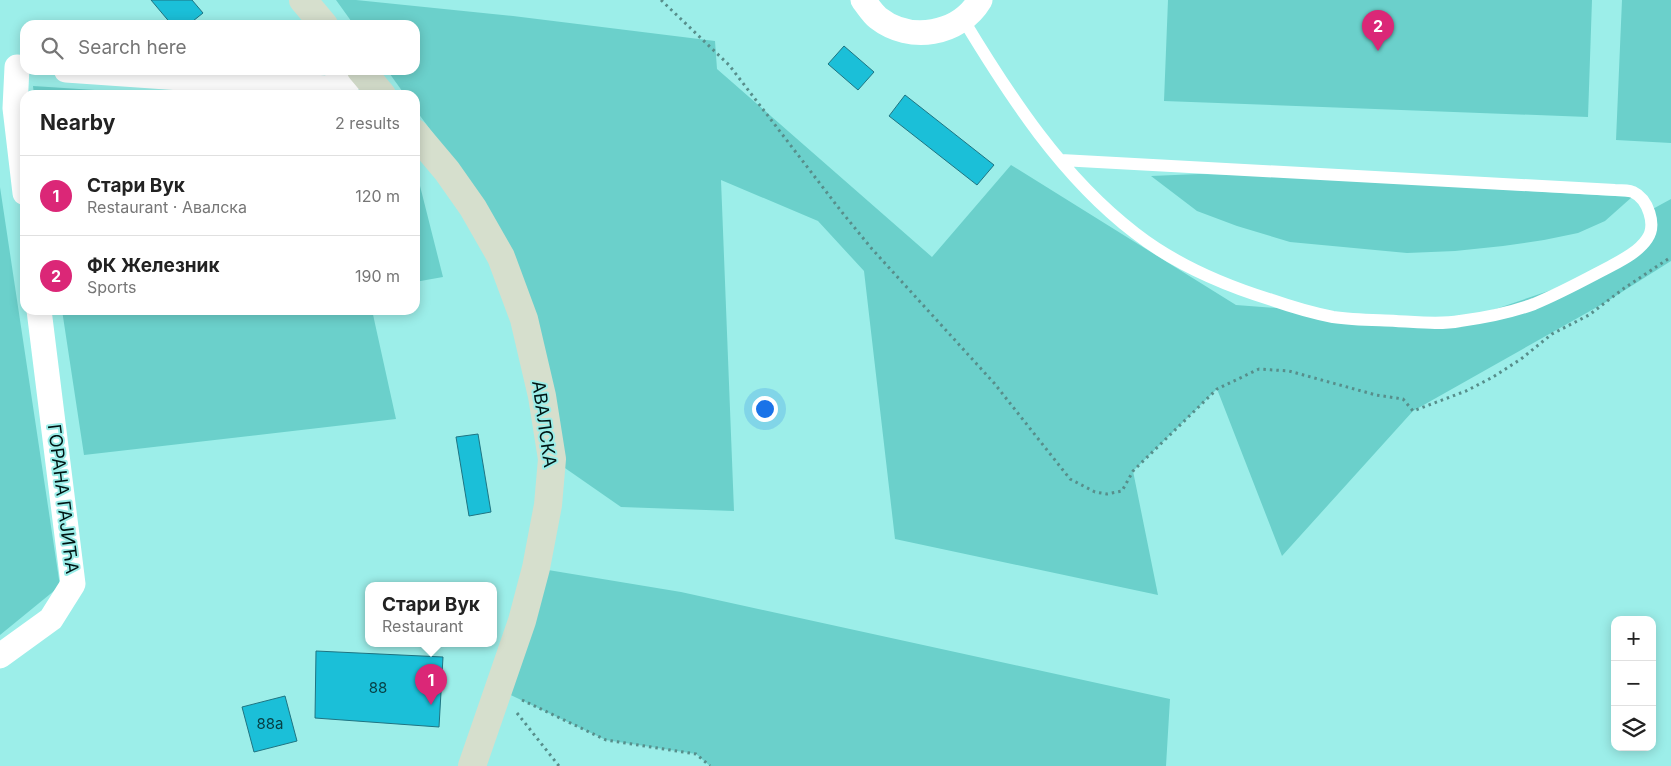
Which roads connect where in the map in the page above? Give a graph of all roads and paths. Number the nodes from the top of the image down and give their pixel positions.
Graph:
1 (303, 0) edge
2 (661, 0) edge
3 (863, 0) edge
4 (980, 0) edge
5 (963, 19) junction
6 (320, 20) edge
7 (14, 67) edge
8 (138, 75) edge
9 (357, 75) edge
10 (365, 75) edge
11 (378, 90) edge
12 (420, 139) edge
13 (20, 150) edge
14 (1061, 160) junction
15 (1671, 257) edge
16 (41, 315) edge
17 (0, 656) edge
18 (498, 690) junction
19 (472, 766) edge
20 (558, 766) edge
21 (710, 766) edge

1 - 6 main road
2 - 15 path
3 - 5 street
4 - 5 street
5 - 14 lane
7 - 13 street
8 - 9 street
10 - 11 main road
12 - 18 main road, АВАЛСКА
14 - 14 lane
16 - 17 street, ГОРАНА ГАЈИЋА
18 - 19 main road, АВАЛСКА
18 - 20 path
18 - 21 path

